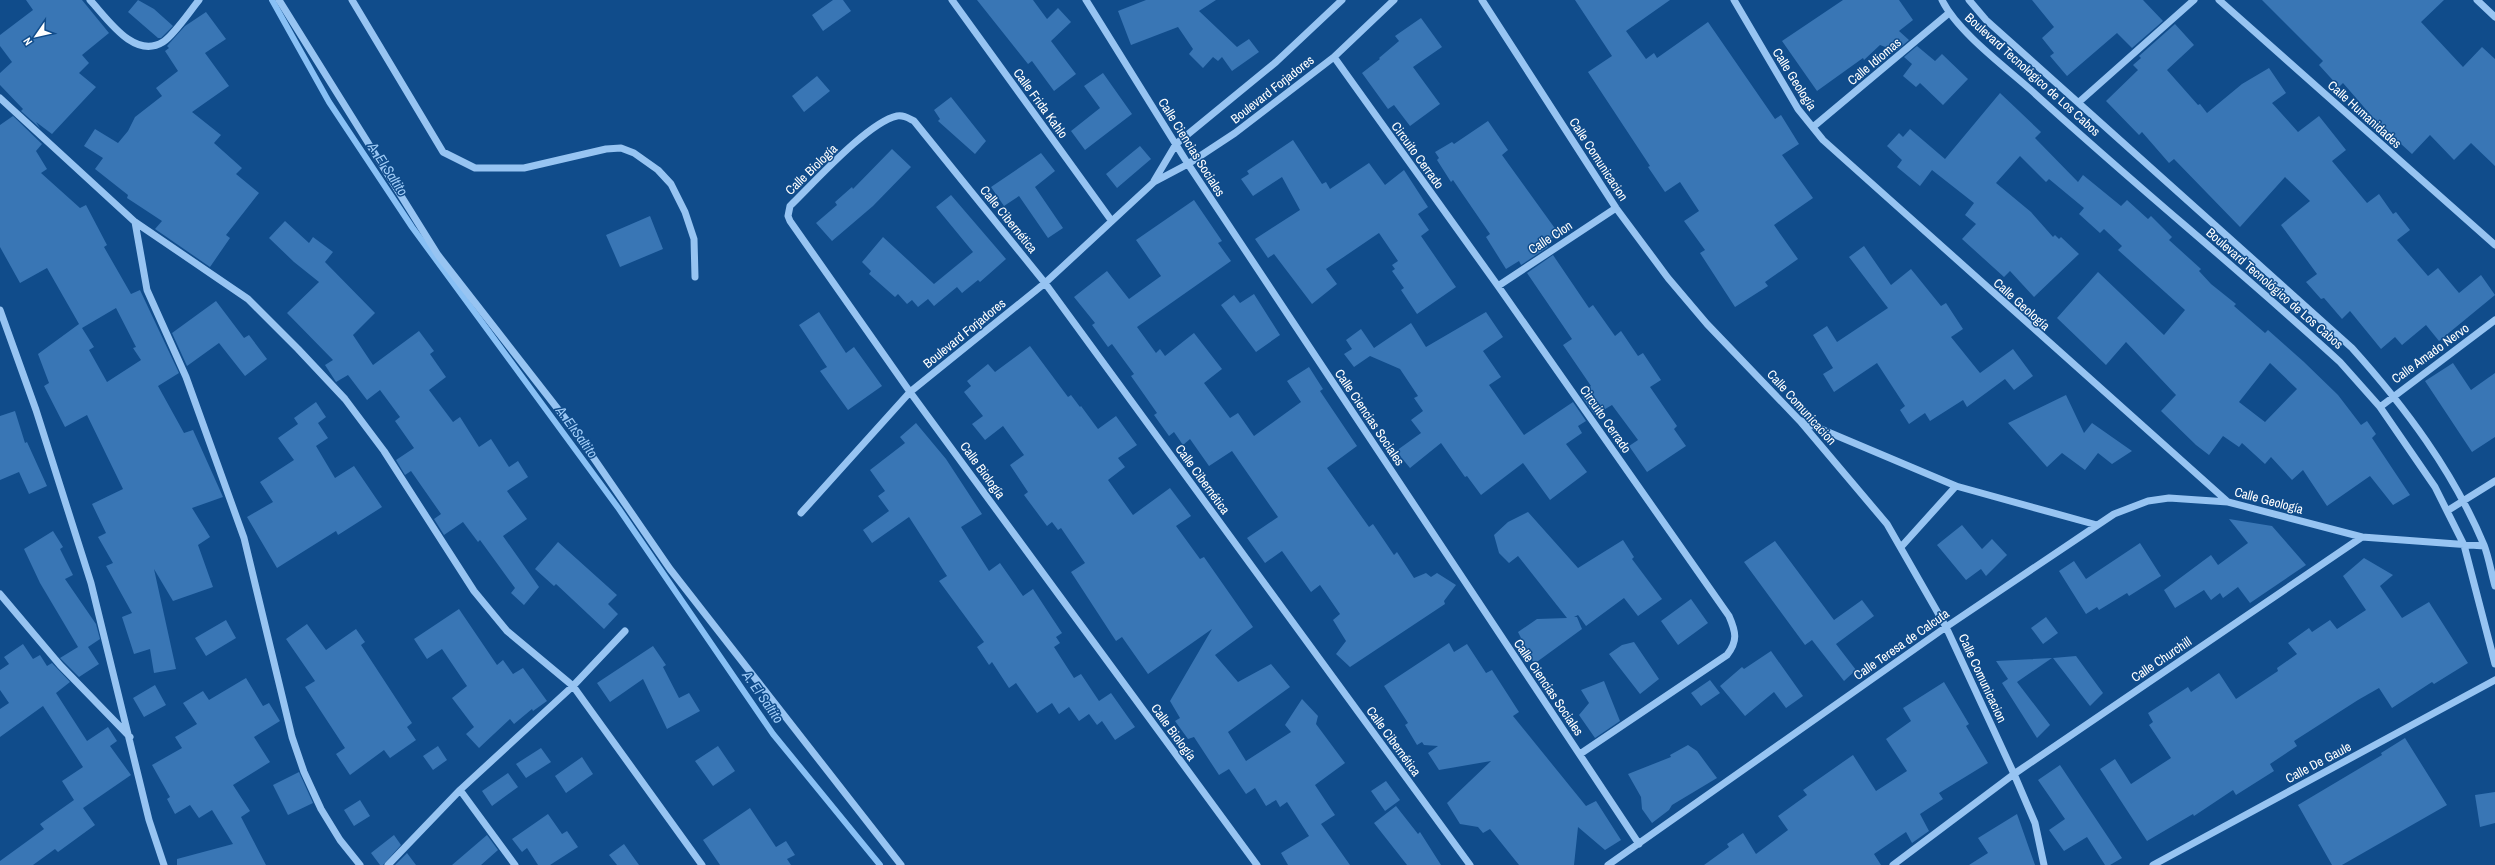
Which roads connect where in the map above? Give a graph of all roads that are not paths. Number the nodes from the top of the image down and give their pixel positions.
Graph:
1 (90, 0) edge
2 (199, 0) edge
3 (279, 0) edge
4 (352, 0) edge
5 (952, 0) edge
6 (1086, 0) edge
7 (1342, 0) edge
8 (1394, 0) edge
9 (1482, 0) edge
10 (1734, 0) edge
11 (1942, 0) edge
12 (1969, 0) edge
13 (2194, 0) edge
14 (2219, 0) edge
15 (2477, 0) edge
16 (1949, 13) junction
17 (2495, 17) edge
18 (1334, 57) junction
19 (0, 98) edge
20 (2079, 102) junction
21 (906, 116) joint
22 (1813, 127) junction
23 (1176, 144) junction
24 (1188, 164) junction
25 (1154, 182) junction
26 (1616, 208) junction
27 (1111, 220) junction
28 (135, 222) junction
29 (2495, 246) edge
30 (695, 277) dead end
31 (1045, 283) junction
32 (1498, 286) junction
33 (0, 310) edge
34 (2495, 320) edge
35 (910, 392) junction
36 (2394, 395) junction
37 (2380, 407) junction
38 (1800, 420) junction
39 (2495, 481) edge
40 (1956, 486) junction
41 (2463, 501) junction
42 (2228, 502) junction
43 (2447, 511) junction
44 (801, 513) dead end
45 (2097, 525) junction
46 (2362, 537) junction
47 (2464, 545) junction
48 (2484, 546) junction
49 (1901, 547) junction
50 (2495, 586) edge
51 (0, 594) edge
52 (1946, 627) junction
53 (625, 631) dead end
54 (2495, 664) edge
55 (2495, 680) edge
56 (573, 686) junction
57 (130, 737) junction
58 (1580, 754) junction
59 (2014, 774) junction
60 (460, 790) junction
61 (1639, 844) junction
62 (164, 865) edge
63 (360, 865) edge
64 (388, 865) edge
65 (515, 865) edge
66 (702, 865) edge
67 (901, 865) edge
68 (1257, 865) edge
69 (1470, 865) edge
70 (1608, 865) edge
71 (1893, 865) edge
72 (2044, 865) edge
73 (2153, 865) edge

1 - 2 street
3 - 67 street
4 - 30 street
5 - 27 street, Calle Frida Kahlo
6 - 23 street, Calle Ciencias Sociales
7 - 23 street, Boulevard Forjadores
8 - 18 street, Boulevard Forjadores
9 - 26 street, Calle Comunicacion
10 - 22 street, Calle Geología
11 - 16 street, Boulevard Tecnológico de Los Cabos
12 - 20 street, Boulevard Tecnológico de Los Cabos
13 - 20 street
14 - 29 street, Calle Humanidades
15 - 17 street
16 - 22 street, Calle Idiomas
16 - 37 street, Boulevard Tecnológico de Los Cabos
18 - 24 street, Boulevard Forjadores
18 - 32 street, Circuito Cerrado
19 - 28 street
20 - 36 street, Boulevard Tecnológico de Los Cabos
21 - 31 street, Calle Cibernética
21 - 35 street, Calle Biología
22 - 42 street, Calle Geología
23 - 24 street, Calle Ciencias Sociales
23 - 25 street, Boulevard Forjadores
24 - 25 street, Boulevard Forjadores
24 - 58 street, Calle Ciencias Sociales
25 - 27 street, Boulevard Forjadores
26 - 32 street, Calle Clon
26 - 38 street, Calle Comunicacion
27 - 31 street, Boulevard Forjadores
28 - 56 street
28 - 63 street
31 - 35 street, Boulevard Forjadores
31 - 69 street, Calle Cibernética
32 - 58 street, Circuito Cerrado
33 - 57 street
34 - 36 street, Calle Amado Nervo
35 - 44 street, Boulevard Forjadores
35 - 68 street, Calle Biología
36 - 37 street, Calle Amado Nervo
36 - 41 street, Boulevard Tecnológico de Los Cabos
37 - 43 street, Boulevard Tecnológico de Los Cabos
38 - 40 street
38 - 49 street, Calle Comunicacion
39 - 41 street
40 - 45 street
40 - 49 street
41 - 43 street
41 - 48 street, Boulevard Tecnológico de Los Cabos
42 - 45 street, Calle Teresa de Calcuta
42 - 46 street, Calle Geología
43 - 47 street, Boulevard Tecnológico de Los Cabos
45 - 52 street, Calle Teresa de Calcuta
46 - 47 street
46 - 59 street, Calle Churchill
47 - 48 street
47 - 54 street, Boulevard Tecnológico de Los Cabos
48 - 50 street, Boulevard Tecnológico de Los Cabos
49 - 52 street, Calle Comunicacion
51 - 57 street
52 - 59 street, Calle Comunicacion
52 - 61 street, Calle Teresa de Calcuta
53 - 56 street
55 - 73 street, Calle De Gaule
56 - 60 street
56 - 66 street
57 - 62 street
58 - 61 street, Calle Ciencias Sociales
59 - 71 street, Calle Churchill
59 - 72 street, Calle Comunicacion
60 - 64 street
60 - 65 street
61 - 70 street, Calle Teresa de Calcuta

